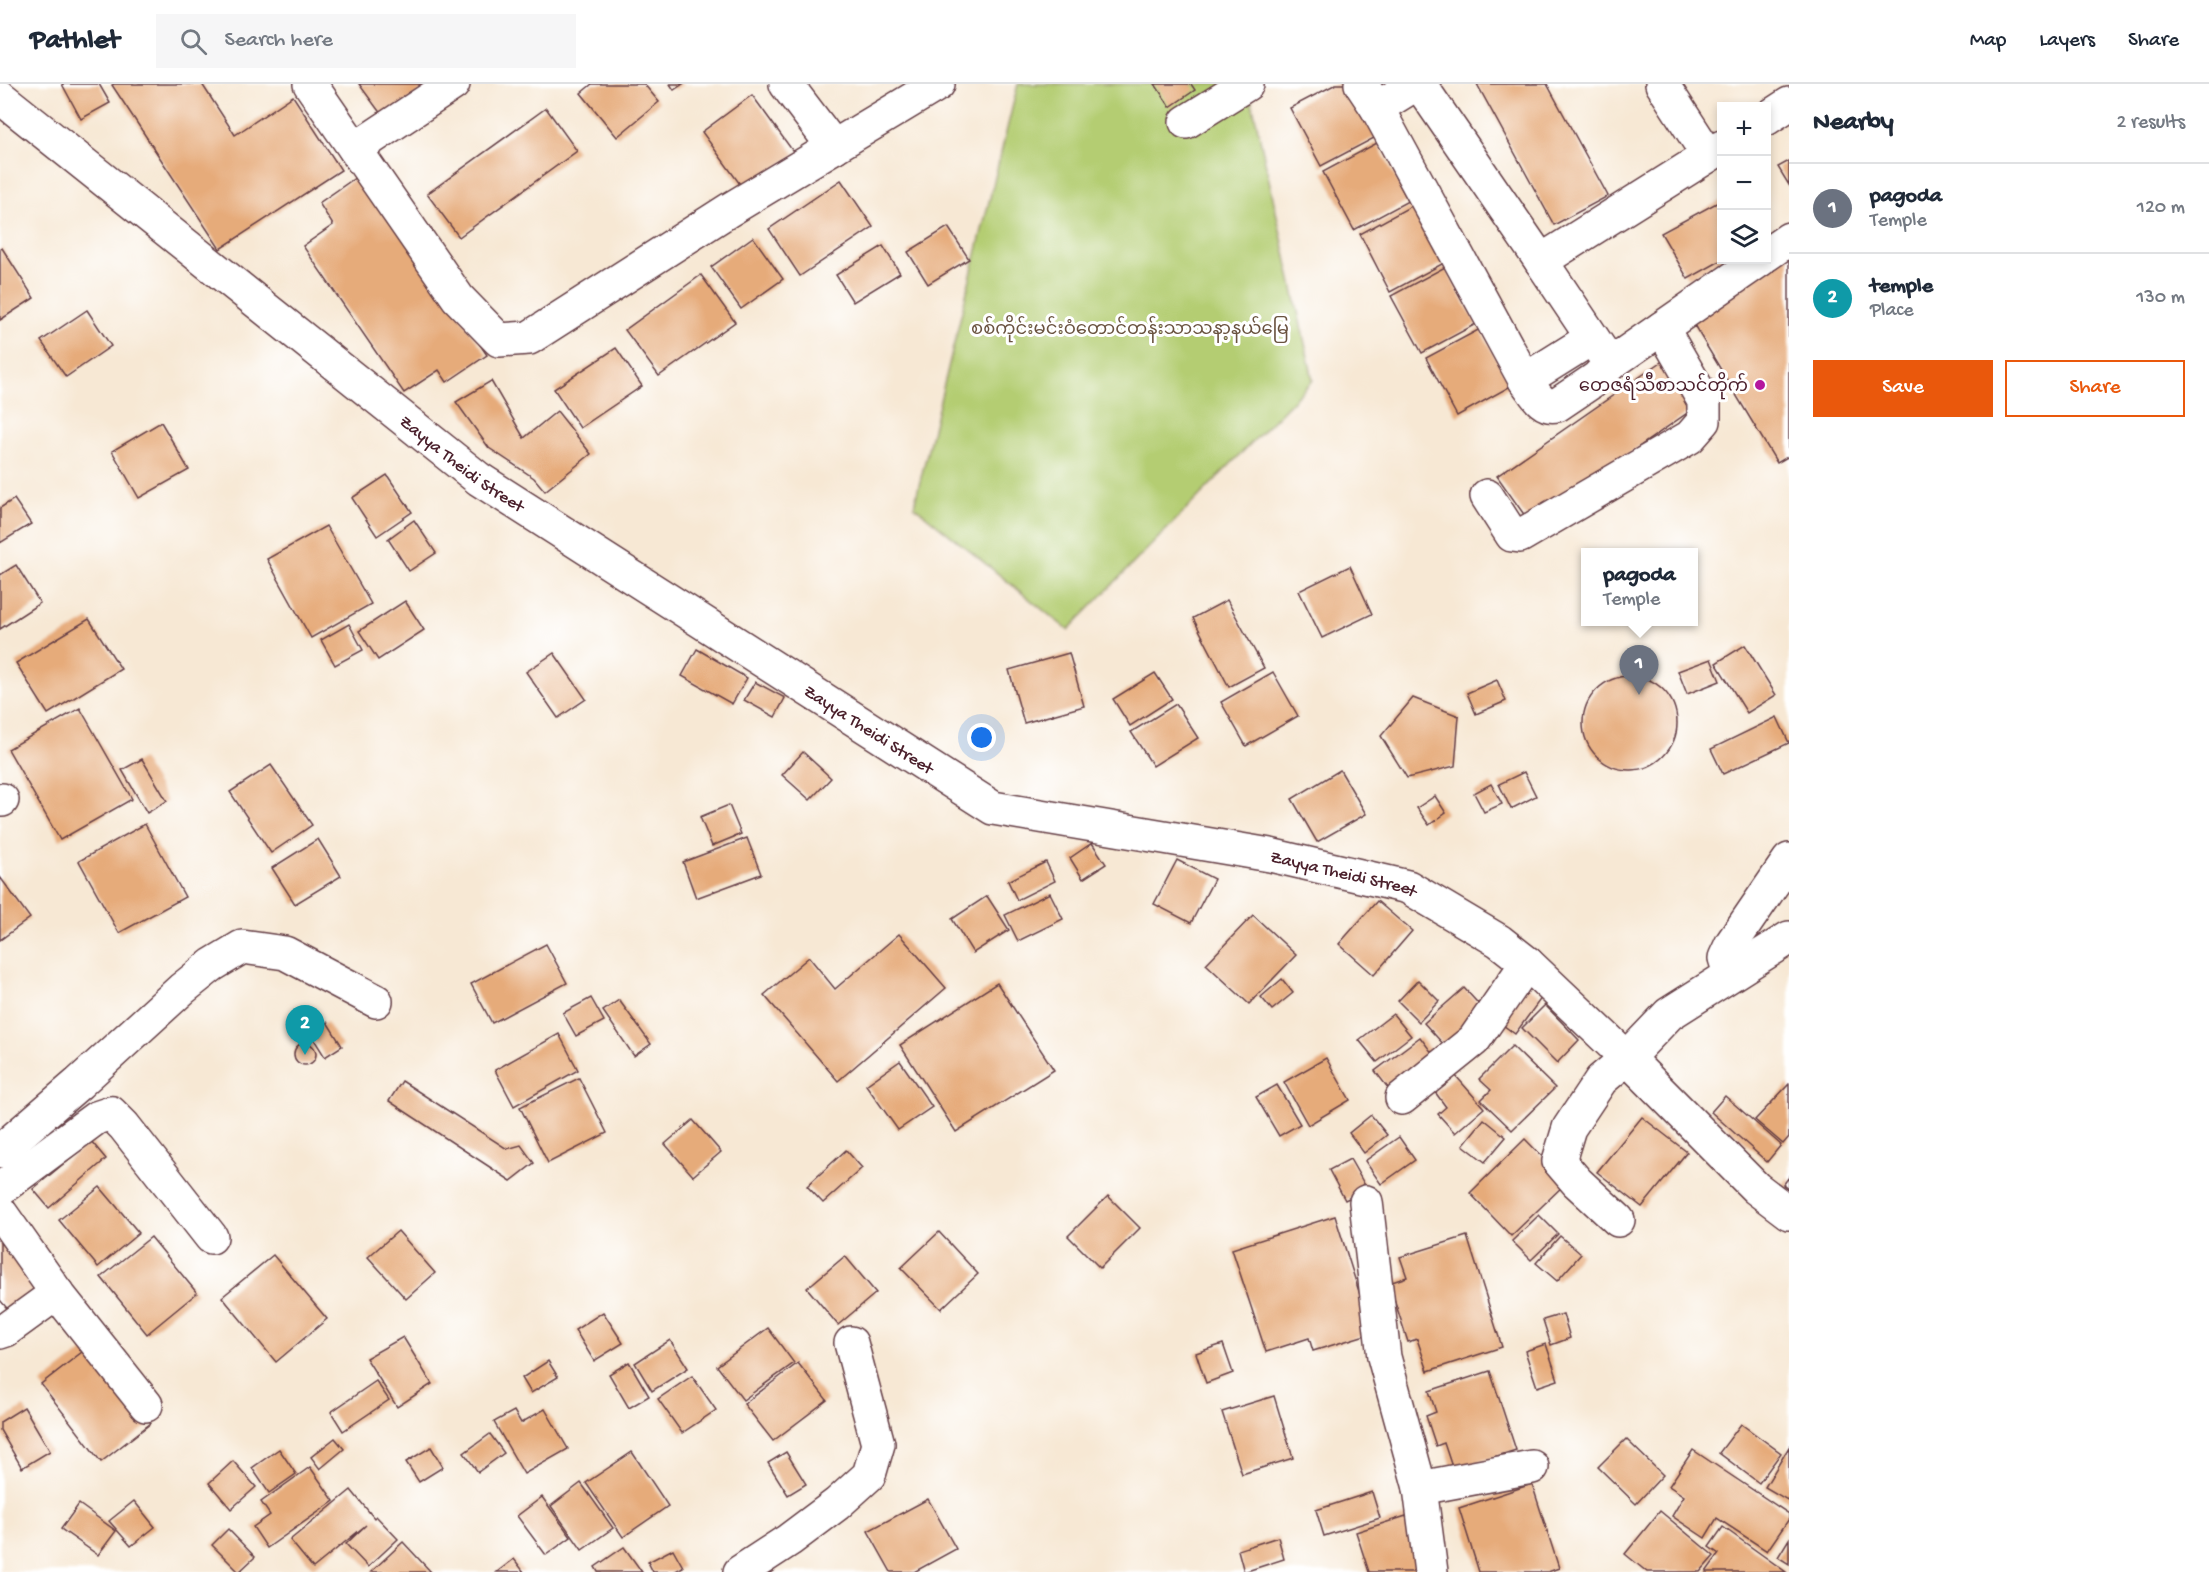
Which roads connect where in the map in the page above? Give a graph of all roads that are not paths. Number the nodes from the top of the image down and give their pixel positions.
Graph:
1 (310, 84) edge
2 (453, 84) edge
3 (786, 84) edge
4 (938, 84) edge
5 (1247, 84) edge
6 (1662, 84) edge
7 (1369, 96) edge
8 (0, 97) edge
9 (1789, 104) edge
10 (1771, 116) edge
11 (1186, 122) dead end
12 (834, 147) junction
13 (355, 149) junction
14 (1715, 151) edge
15 (1789, 239) edge
16 (1771, 252) edge
17 (1540, 261) junction
18 (1754, 264) edge
19 (1662, 328) junction
20 (1601, 351) junction
21 (1487, 496) dead end
22 (1789, 860) edge
23 (1789, 938) edge
24 (1527, 963) junction
25 (1730, 974) junction
26 (376, 1001) dead end
27 (1627, 1058) junction
28 (1402, 1098) dead end
29 (0, 1151) edge
30 (0, 1189) edge
31 (1366, 1202) dead end
32 (0, 1212) edge
33 (1789, 1213) edge
34 (1618, 1220) dead end
35 (211, 1237) dead end
36 (57, 1293) junction
37 (0, 1332) edge
38 (851, 1343) dead end
39 (146, 1405) dead end
40 (1532, 1467) dead end
41 (1420, 1488) junction
42 (739, 1572) edge
43 (1431, 1572) edge

1 - 13 street
2 - 13 street
3 - 12 street
4 - 12 street
5 - 11 street
6 - 14 street
7 - 17 street
7 - 20 street
8 - 24 street, Zayya Theidi Street
9 - 10 street
12 - 13 street
14 - 17 street
15 - 16 street
17 - 20 street
18 - 19 street
19 - 20 street
19 - 21 street
22 - 25 street
23 - 25 street
24 - 27 street, Zayya Theidi Street
24 - 28 street
25 - 27 street
26 - 29 street
27 - 33 street, Zayya Theidi Street
27 - 34 street
30 - 35 street
31 - 41 street
32 - 36 street
36 - 37 street
36 - 39 street
38 - 42 street
40 - 41 street
41 - 43 street

